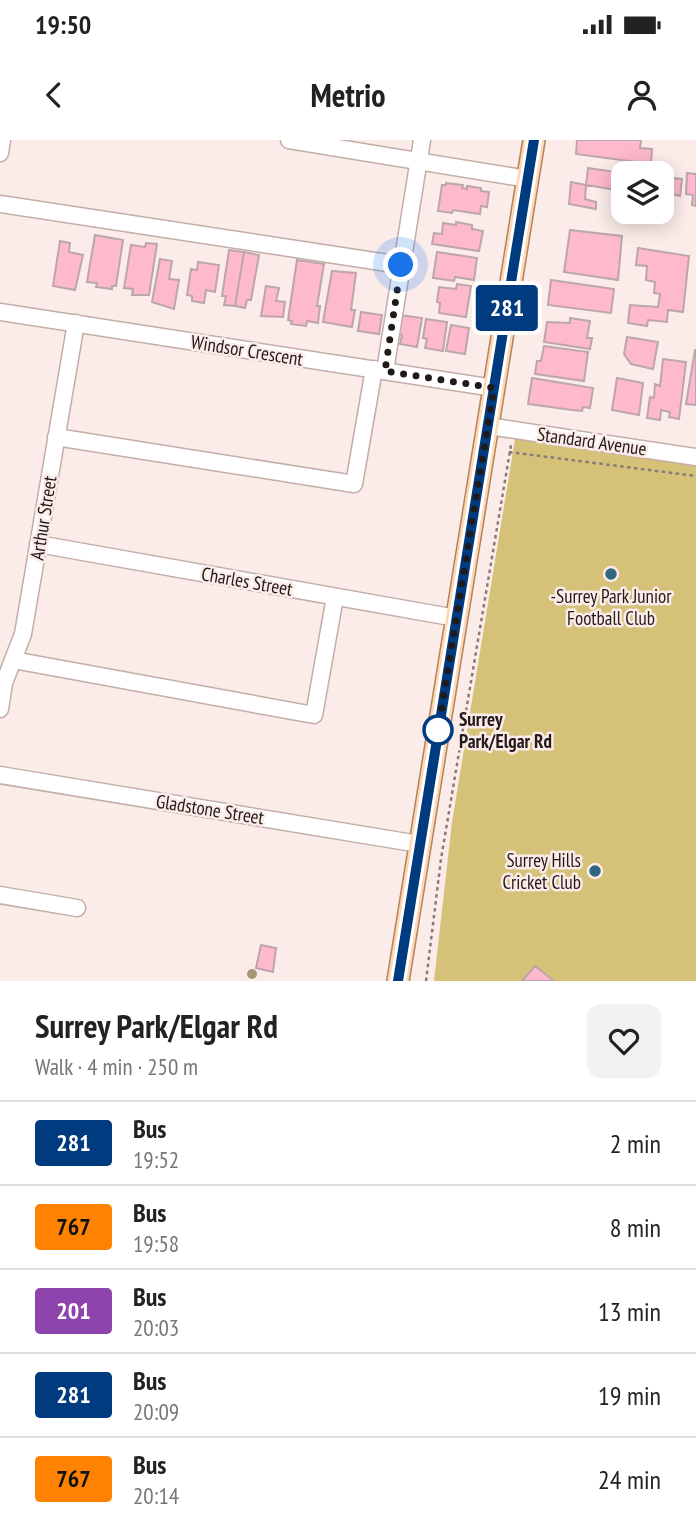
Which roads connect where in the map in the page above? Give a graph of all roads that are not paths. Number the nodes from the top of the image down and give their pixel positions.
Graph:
1 (2, 140) edge
2 (289, 140) edge
3 (422, 140) edge
4 (534, 140) edge
5 (0, 153) edge
6 (419, 160) junction
7 (528, 179) junction
8 (0, 204) edge
9 (401, 265) junction
10 (0, 312) edge
11 (76, 323) junction
12 (379, 370) junction
13 (494, 388) junction
14 (488, 426) junction
15 (56, 437) junction
16 (696, 457) edge
17 (38, 544) junction
18 (335, 597) junction
19 (456, 618) junction
20 (13, 660) junction
21 (0, 709) edge
22 (0, 775) edge
23 (419, 844) junction
24 (0, 895) edge
25 (77, 908) dead end
26 (399, 978) edge

1 - 5 street
2 - 6 street
3 - 6 street
4 - 7 main road
6 - 7 street
6 - 9 street
7 - 13 main road
8 - 9 street
9 - 12 street
10 - 11 street, Windsor Crescent
11 - 12 street, Windsor Crescent
11 - 15 street, Arthur Street
12 - 13 street, Windsor Crescent
12 - 15 street
13 - 14 main road
14 - 16 street, Standard Avenue
14 - 19 main road
15 - 17 street, Arthur Street
17 - 18 street, Charles Street
17 - 20 street, Arthur Street
18 - 19 street, Charles Street
18 - 20 street
19 - 23 main road
20 - 21 street, Arthur Street
22 - 23 street, Gladstone Street
23 - 26 main road
24 - 25 street

